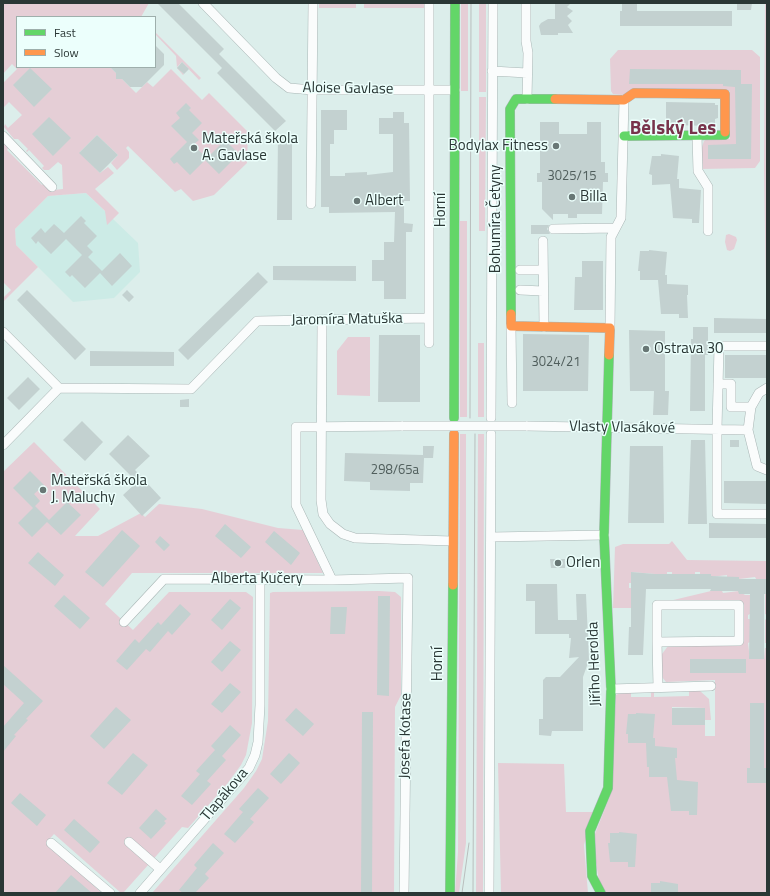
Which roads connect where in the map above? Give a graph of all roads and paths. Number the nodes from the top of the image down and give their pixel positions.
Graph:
1 (203, 3) edge
2 (313, 3) edge
3 (429, 3) edge
4 (455, 3) edge
5 (493, 3) edge
6 (526, 3) edge
7 (492, 71) junction
8 (527, 73) junction
9 (313, 90) junction
10 (429, 90) junction
11 (455, 90) junction
12 (527, 99) junction
13 (624, 100) junction
14 (3, 136) edge
15 (624, 136) junction
16 (697, 136) junction
17 (52, 187) dead end
18 (312, 204) dead end
19 (615, 228) junction
20 (553, 229) dead end
21 (708, 231) dead end
22 (543, 242) dead end
23 (520, 270) dead end
24 (543, 270) junction
25 (520, 290) dead end
26 (543, 290) junction
27 (428, 318) junction
28 (322, 321) junction
29 (511, 326) junction
30 (544, 326) junction
31 (610, 328) junction
32 (3, 332) edge
33 (429, 343) dead end
34 (767, 346) edge
35 (718, 384) junction
36 (59, 388) junction
37 (767, 388) edge
38 (512, 403) dead end
39 (751, 407) junction
40 (454, 418) dead end
41 (491, 418) dead end
42 (322, 427) junction
43 (606, 428) junction
44 (717, 430) junction
45 (748, 430) junction
46 (454, 434) dead end
47 (491, 434) dead end
48 (3, 445) edge
49 (765, 470) edge
50 (767, 514) edge
51 (604, 535) junction
52 (491, 537) junction
53 (452, 541) junction
54 (408, 578) joint
55 (260, 579) junction
56 (332, 580) junction
57 (124, 622) dead end
58 (657, 642) junction
59 (711, 686) dead end
60 (658, 688) junction
61 (611, 689) junction
62 (129, 842) dead end
63 (51, 843) dead end
64 (160, 869) junction
65 (110, 893) edge
66 (140, 893) edge
67 (404, 893) edge
68 (450, 893) edge
69 (489, 893) edge
70 (601, 893) edge

1 - 9 street, Aloise Gavlase
2 - 9 street
3 - 10 street
4 - 11 street, Horní
5 - 7 street
6 - 8 street
7 - 8 street
7 - 41 street
8 - 12 street
9 - 10 street, Aloise Gavlase
9 - 18 street
10 - 11 street, Aloise Gavlase
10 - 27 street
11 - 40 street, Horní
12 - 13 street, Bohumíra Četyny
12 - 29 street, Bohumíra Četyny
13 - 15 street
13 - 16 street, Bohumíra Četyny
14 - 17 street
15 - 16 street, Bohumíra Četyny
15 - 19 street
16 - 21 street
19 - 20 street
19 - 31 street
22 - 24 street
23 - 24 street
24 - 26 street
25 - 26 street
26 - 30 street
27 - 28 street, Jaromíra Matuška
27 - 33 street
28 - 36 street, Jaromíra Matuška
28 - 42 street
29 - 30 street
29 - 38 street
30 - 31 street
31 - 43 street
32 - 36 street
34 - 35 street
35 - 39 street
35 - 44 street
36 - 48 street
37 - 39 street
39 - 45 street
42 - 43 street, Vlasty Vlasákové, bridge
42 - 53 street
42 - 56 street, Vlasty Vlasákové
43 - 44 street, Vlasty Vlasákové
43 - 51 street, Jiřího Herolda
44 - 45 street, Vlasty Vlasákové
44 - 50 street
45 - 49 street
46 - 53 street, Horní
47 - 52 street
51 - 52 street
51 - 61 street, Jiřího Herolda
52 - 69 street
53 - 68 street, Horní
54 - 56 street, Alberta Kučery
54 - 67 street, Josefa Kotase
55 - 56 street, Alberta Kučery
55 - 57 street, Alberta Kučery
55 - 64 street, Tlapákova
58 - 58 street
58 - 60 street
59 - 60 street
60 - 61 street
61 - 70 street, Jiřího Herolda
62 - 64 street
63 - 65 street
64 - 66 street, Tlapákova

